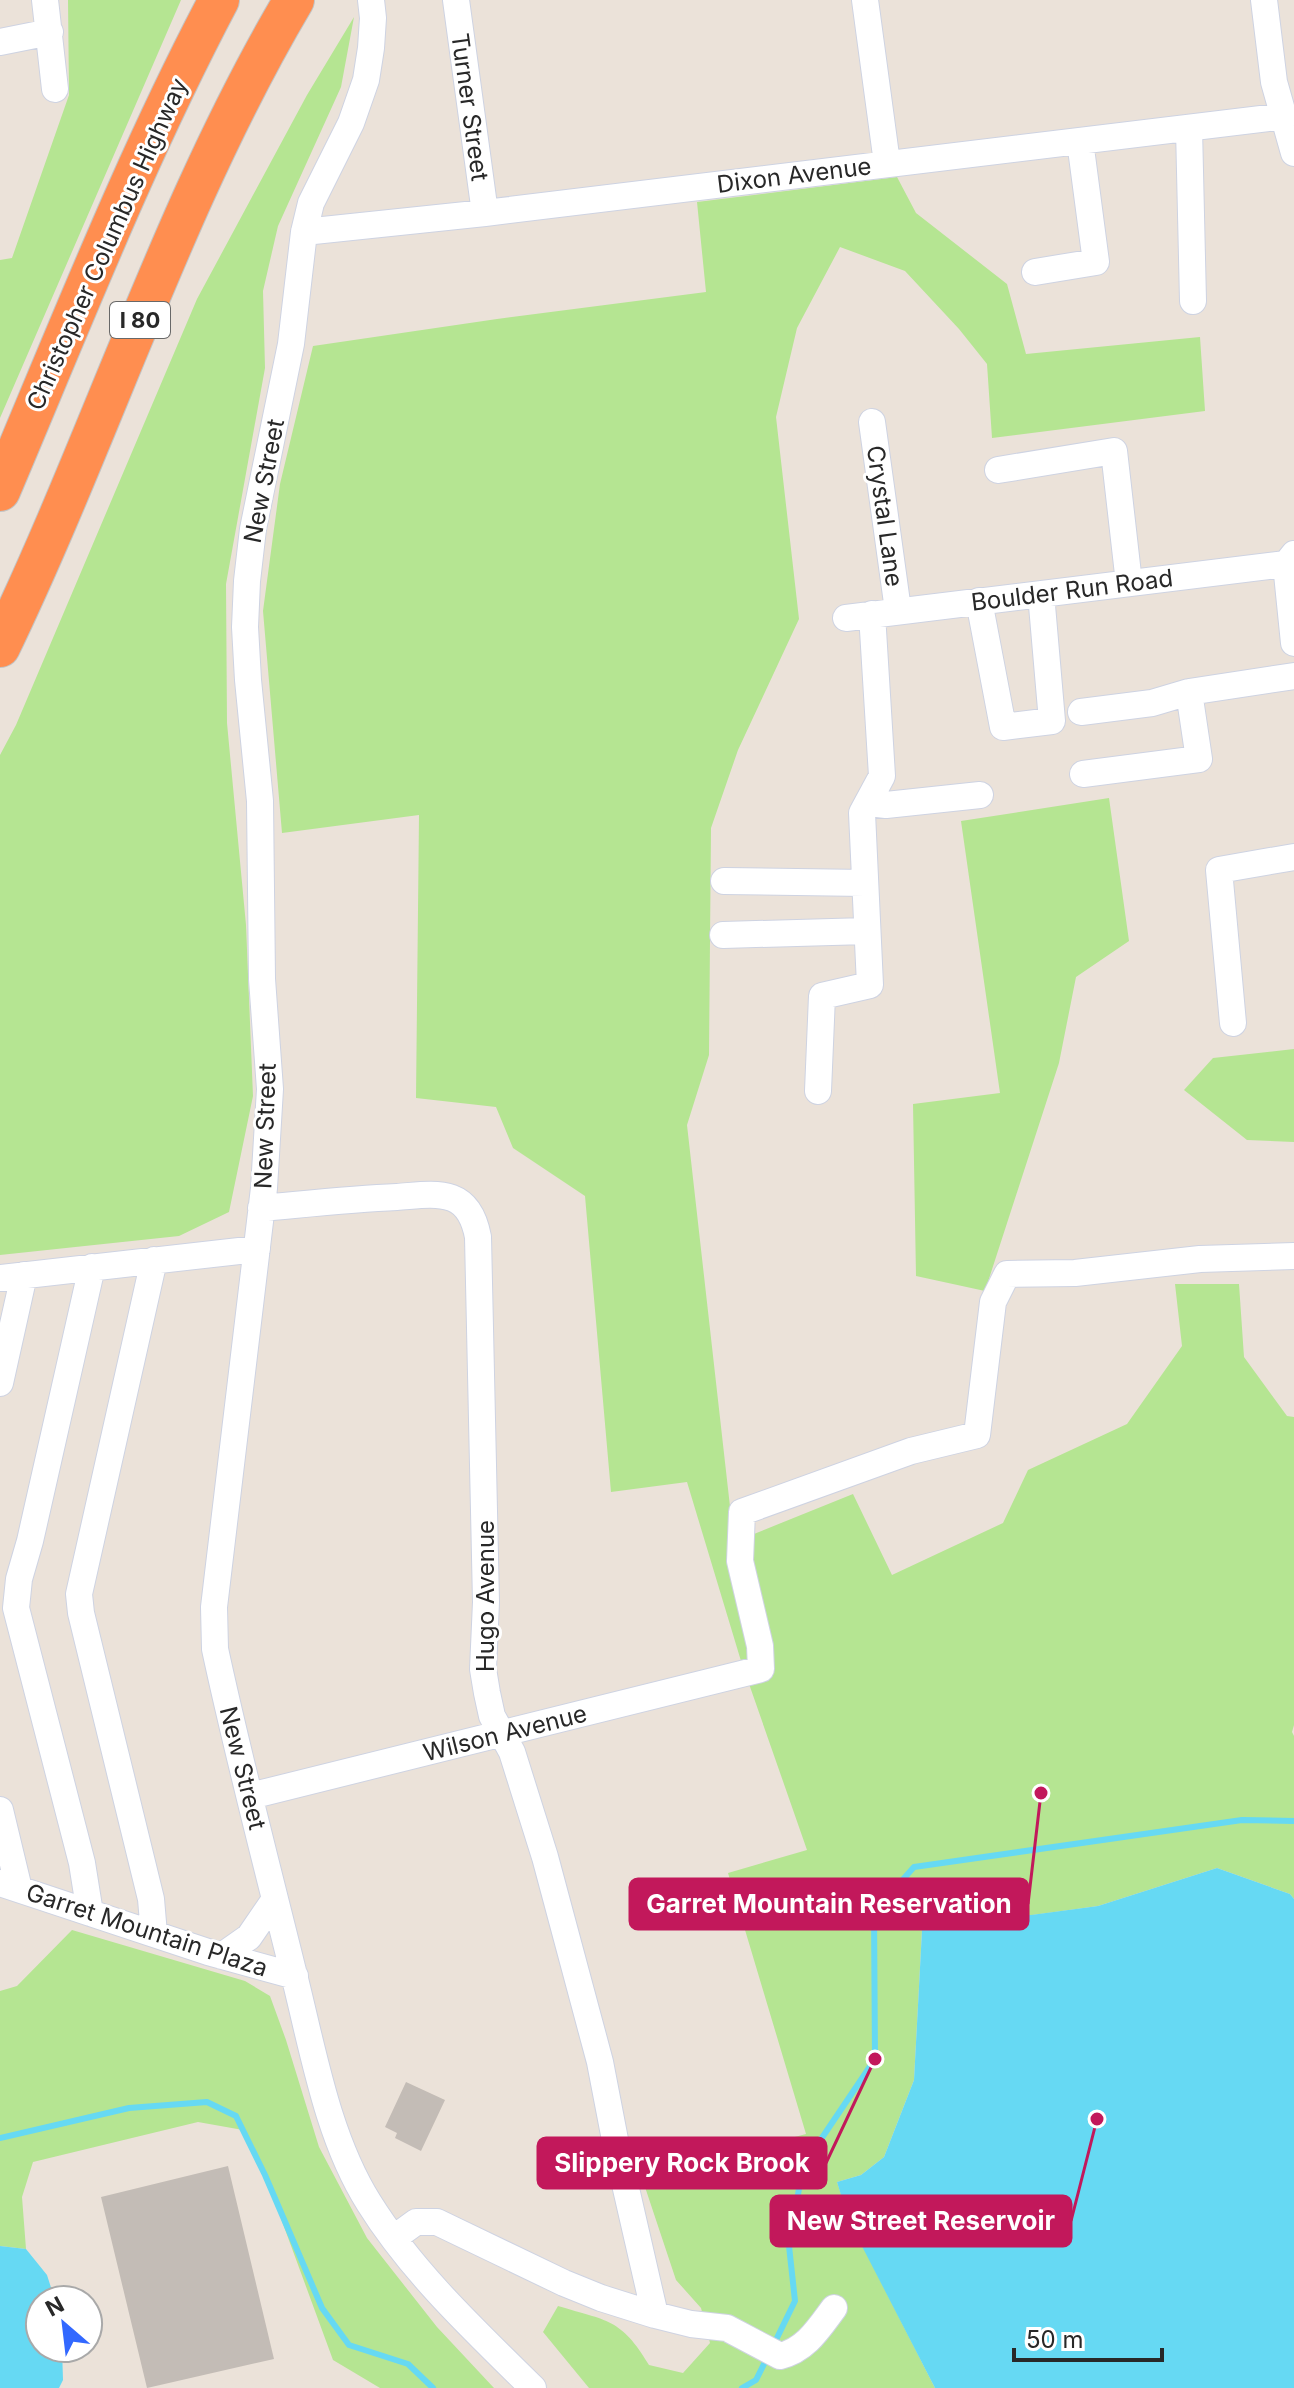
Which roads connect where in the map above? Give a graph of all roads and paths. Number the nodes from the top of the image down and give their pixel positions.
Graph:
1 (45, 0) edge
2 (219, 0) edge
3 (294, 0) edge
4 (371, 0) edge
5 (456, 0) edge
6 (865, 0) edge
7 (1264, 0) edge
8 (50, 32) junction
9 (0, 42) edge
10 (55, 89) dead end
11 (1285, 116) junction
12 (1189, 128) junction
13 (1080, 141) junction
14 (1294, 153) edge
15 (887, 163) junction
16 (485, 213) junction
17 (304, 232) junction
18 (1035, 272) dead end
19 (1193, 301) dead end
20 (872, 422) dead end
21 (998, 470) dead end
22 (0, 491) edge
23 (1290, 559) edge
24 (1129, 583) junction
25 (1041, 594) junction
26 (979, 601) junction
27 (885, 612) junction
28 (846, 618) dead end
29 (1294, 643) edge
30 (0, 647) edge
31 (1294, 676) edge
32 (1189, 692) junction
33 (1081, 712) dead end
34 (1083, 774) dead end
35 (980, 795) dead end
36 (868, 803) junction
37 (1294, 857) edge
38 (724, 881) dead end
39 (865, 883) junction
40 (867, 931) junction
41 (723, 935) dead end
42 (1233, 1023) dead end
43 (818, 1091) dead end
44 (261, 1208) junction
45 (257, 1249) junction
46 (1294, 1256) edge
47 (154, 1260) junction
48 (92, 1267) junction
49 (12, 1276) edge
50 (0, 1383) edge
51 (502, 1734) junction
52 (250, 1796) junction
53 (0, 1810) edge
54 (10, 1886) edge
55 (275, 1899) junction
56 (90, 1913) junction
57 (154, 1934) junction
58 (222, 1956) junction
59 (295, 1976) junction
60 (394, 2238) junction
61 (834, 2308) dead end
62 (655, 2315) junction
63 (533, 2388) edge

1 - 8 street
2 - 22 highway, Christopher Columbus Highway / I 80
3 - 30 highway, I 80
4 - 17 street, New Street
5 - 16 street, Turner Street
6 - 15 street
7 - 11 street
8 - 9 street
8 - 10 street
11 - 12 street, Dixon Avenue
11 - 14 street
12 - 13 street, Dixon Avenue
12 - 19 street
13 - 15 street, Dixon Avenue
13 - 18 street
15 - 16 street, Dixon Avenue
16 - 17 street, Dixon Avenue
17 - 44 street, New Street
20 - 27 street, Crystal Lane
21 - 24 street
23 - 24 street, Boulder Run Road
23 - 29 street
24 - 25 street, Boulder Run Road
25 - 26 street, Boulder Run Road
25 - 26 street
26 - 27 street, Boulder Run Road
27 - 28 street, Boulder Run Road
27 - 36 street, Crystal Lane
31 - 32 street
32 - 33 street
32 - 34 street
35 - 36 street
36 - 39 street, Crystal Lane
37 - 42 street
38 - 39 street
39 - 40 street, Crystal Lane
40 - 41 street
40 - 43 street, Crystal Lane
44 - 45 street, New Street
44 - 51 street, Hugo Avenue
45 - 47 street
45 - 52 street, New Street
46 - 51 street, Wilson Avenue
47 - 48 street
47 - 57 street
48 - 49 street
48 - 56 street
49 - 50 street
51 - 52 street, Wilson Avenue
51 - 62 street, Hugo Avenue
52 - 55 street, New Street
53 - 54 street
54 - 56 street, Garret Mountain Plaza
55 - 58 street
55 - 59 street, New Street
56 - 57 street, Garret Mountain Plaza
57 - 58 street, Garret Mountain Plaza
58 - 59 street, Garret Mountain Plaza
59 - 60 street, New Street
60 - 62 street
60 - 63 street, New Street
61 - 62 street

